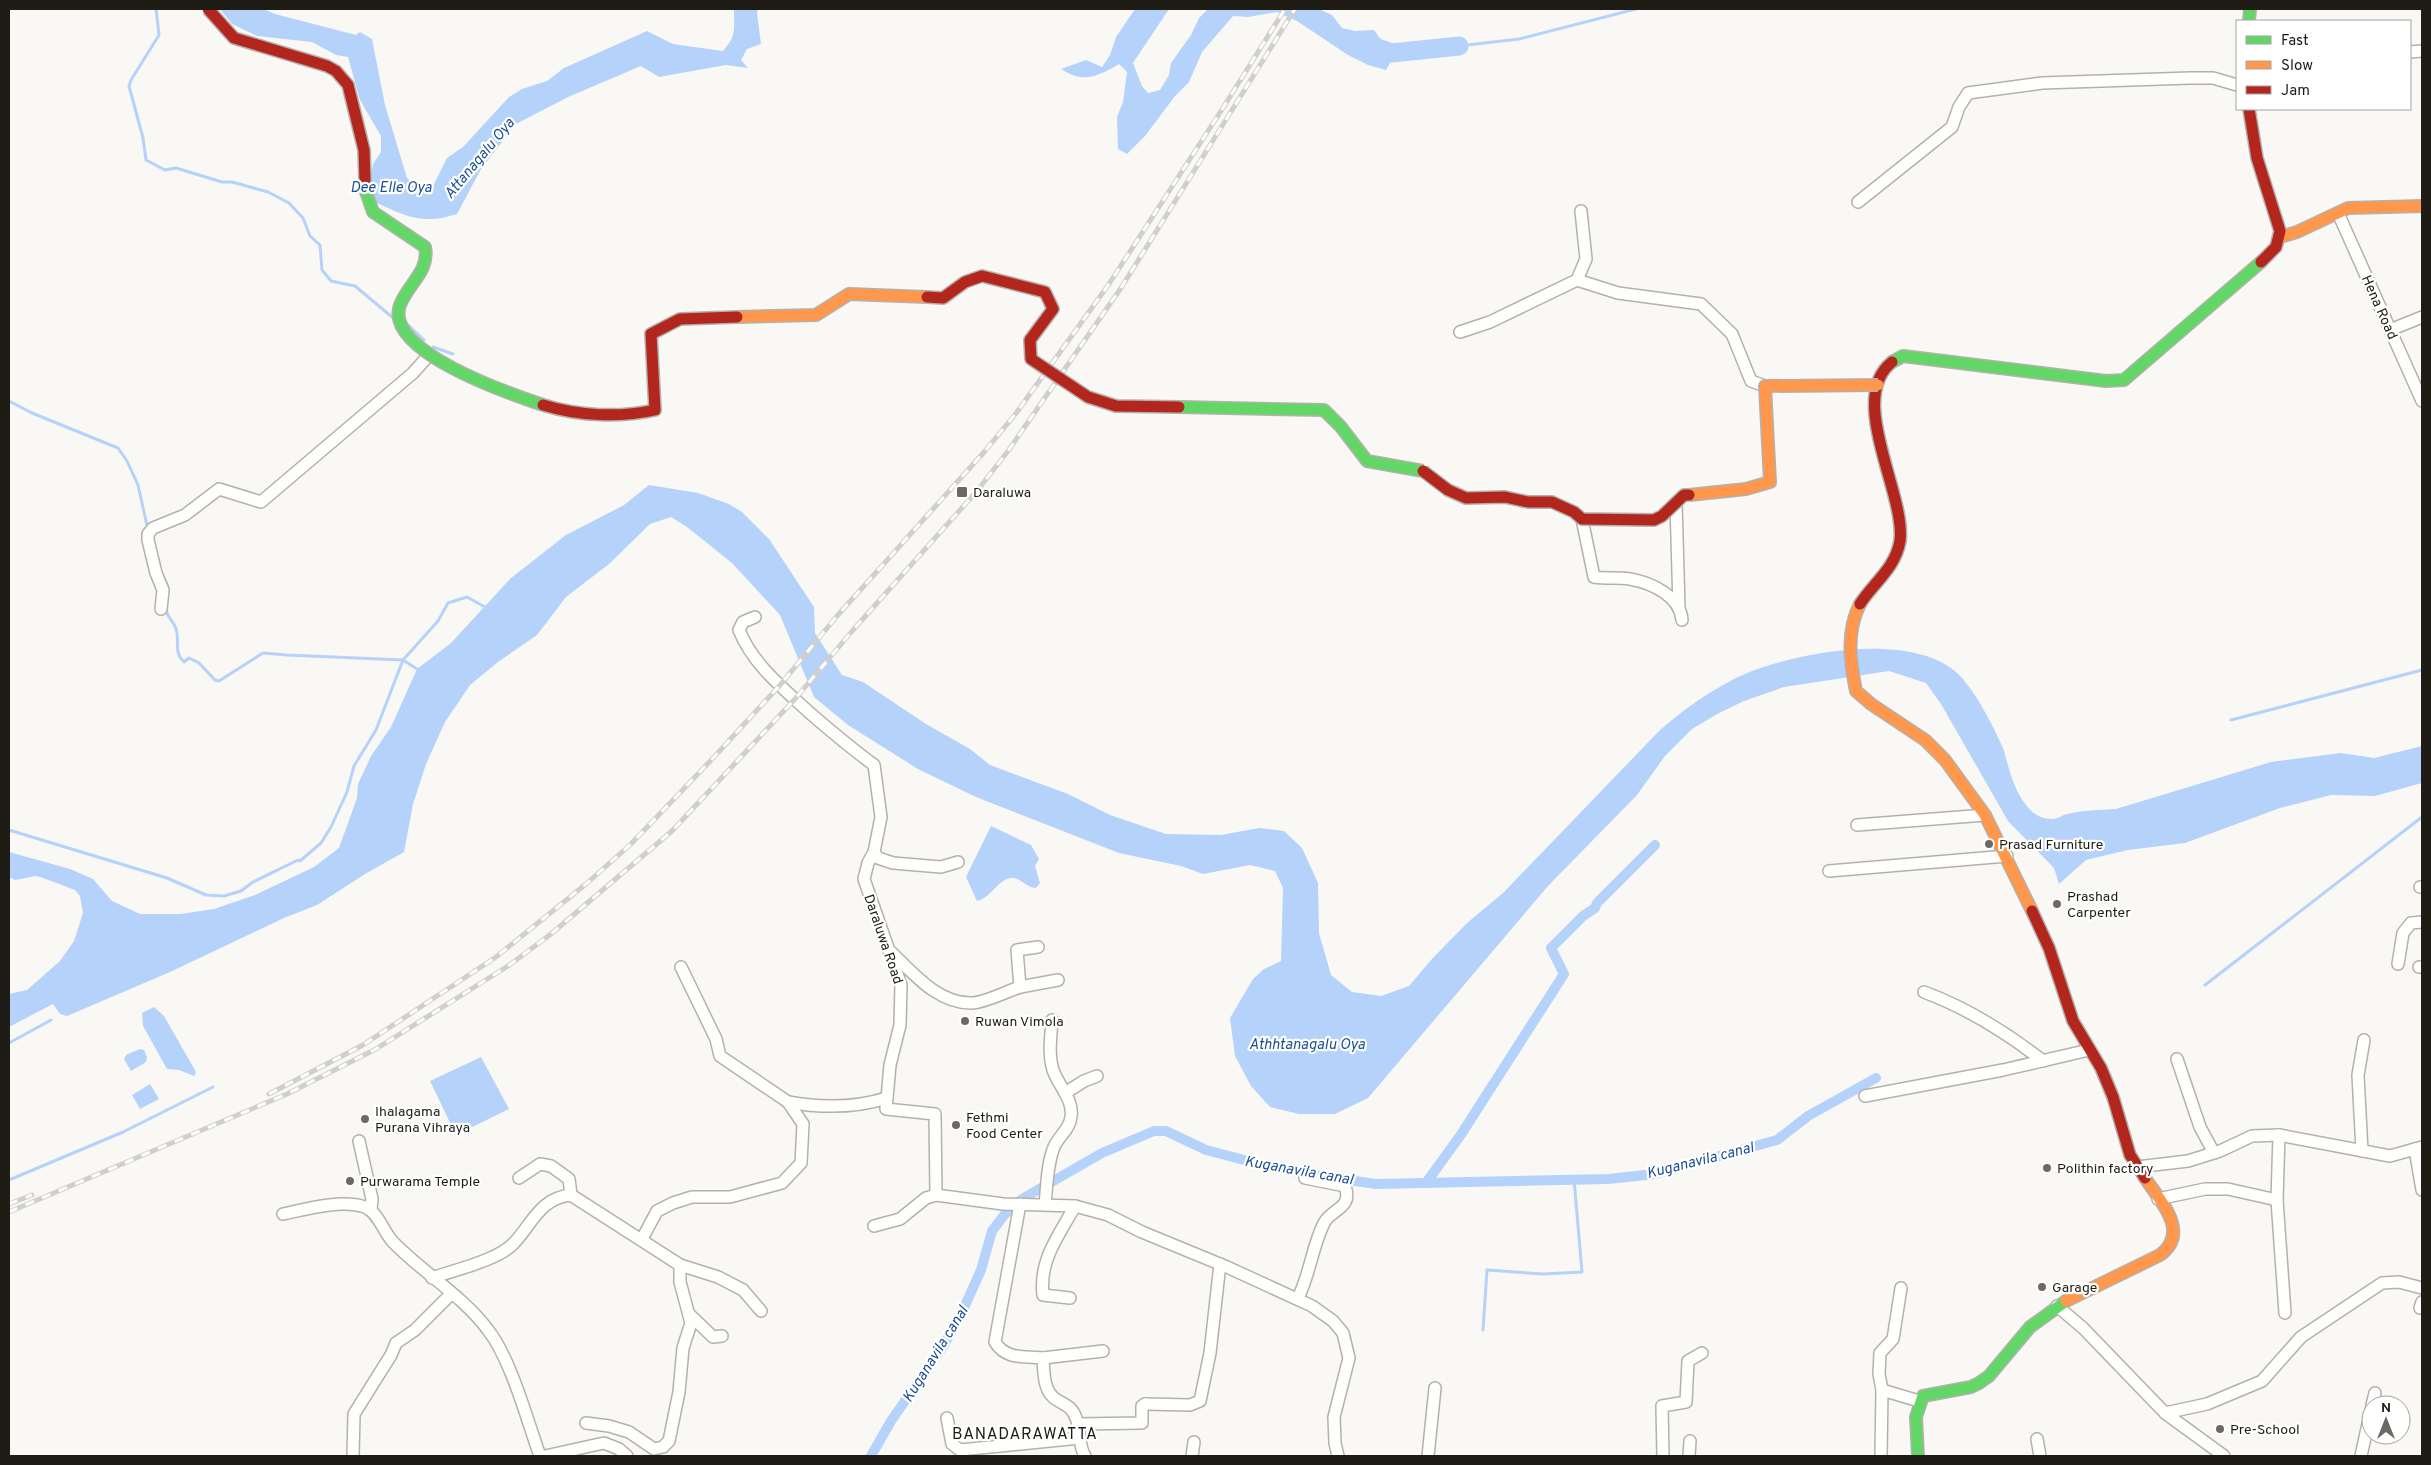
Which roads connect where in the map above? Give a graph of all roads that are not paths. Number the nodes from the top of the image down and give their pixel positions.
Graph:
1 (208, 9) edge
2 (2236, 85) edge
3 (2249, 110) edge
4 (1858, 202) dead end
5 (2422, 206) edge
6 (1581, 211) dead end
7 (2338, 213) junction
8 (2280, 237) junction
9 (1577, 280) junction
10 (2422, 317) edge
11 (2390, 330) junction
12 (1460, 332) dead end
13 (429, 355) junction
14 (2417, 376) edge
15 (1878, 385) junction
16 (1765, 386) junction
17 (2422, 401) edge
18 (1676, 504) junction
19 (1582, 519) junction
20 (161, 609) dead end
21 (755, 617) dead end
22 (1985, 815) junction
23 (1857, 825) dead end
24 (874, 852) junction
25 (2007, 856) junction
26 (958, 862) dead end
27 (1830, 871) dead end
28 (2422, 922) edge
29 (1038, 947) dead end
30 (888, 949) junction
31 (2398, 964) dead end
32 (682, 967) dead end
33 (1058, 980) dead end
34 (1020, 987) junction
35 (1924, 992) dead end
36 (1052, 1020) dead end
37 (2364, 1040) dead end
38 (2089, 1050) junction
39 (2177, 1059) dead end
40 (2043, 1061) junction
41 (1097, 1076) dead end
42 (1065, 1093) junction
43 (1865, 1096) dead end
44 (887, 1098) junction
45 (788, 1102) junction
46 (2279, 1135) junction
47 (359, 1141) dead end
48 (2419, 1148) edge
49 (2362, 1151) junction
50 (2214, 1153) junction
51 (2137, 1167) junction
52 (519, 1178) dead end
53 (1305, 1178) dead end
54 (2422, 1190) edge
55 (571, 1195) junction
56 (936, 1195) junction
57 (2158, 1199) junction
58 (2278, 1200) junction
59 (1020, 1204) junction
60 (1045, 1204) junction
61 (1075, 1206) junction
62 (371, 1210) junction
63 (282, 1214) dead end
64 (874, 1226) dead end
65 (642, 1239) junction
66 (1220, 1264) junction
67 (680, 1265) junction
68 (432, 1278) junction
69 (1901, 1288) dead end
70 (2422, 1288) edge
71 (451, 1294) junction
72 (1070, 1298) dead end
73 (1298, 1298) junction
74 (2057, 1306) junction
75 (761, 1311) dead end
76 (2286, 1313) dead end
77 (689, 1314) junction
78 (722, 1336) dead end
79 (1103, 1351) dead end
80 (1702, 1353) dead end
81 (1043, 1358) junction
82 (1435, 1388) dead end
83 (1882, 1390) junction
84 (1919, 1401) junction
85 (2165, 1413) junction
86 (947, 1418) dead end
87 (586, 1423) dead end
88 (1078, 1424) junction
89 (1080, 1438) junction
90 (2037, 1440) dead end
91 (1690, 1441) dead end
92 (1194, 1442) dead end
93 (352, 1456) edge
94 (540, 1456) edge
95 (545, 1456) edge
96 (627, 1456) edge
97 (1086, 1456) edge
98 (1192, 1456) edge
99 (1338, 1456) edge
100 (1428, 1456) edge
101 (1664, 1456) edge
102 (1688, 1456) edge
103 (1881, 1456) edge
104 (1918, 1456) edge
105 (2040, 1456) edge
106 (2224, 1456) edge

1 - 13 street, bridge
2 - 4 street
3 - 8 street
5 - 7 street
6 - 9 street
7 - 8 street
7 - 11 street, Hena Road
8 - 15 street
9 - 12 street
9 - 16 street
10 - 11 street
11 - 14 street, Hena Road
13 - 19 street, bridge
13 - 20 street
14 - 17 street, Hena Road
15 - 16 street, bridge
15 - 22 street
16 - 18 street, bridge
18 - 19 street, bridge
18 - 19 street
21 - 24 street, Daraluwa Road
22 - 23 street
22 - 25 street
24 - 26 street
24 - 30 street, Daraluwa Road
25 - 27 street
25 - 38 street
28 - 31 street
29 - 34 street
30 - 34 street
30 - 44 street, Daraluwa Road
32 - 45 street
33 - 34 street
35 - 40 street
36 - 42 street
37 - 49 street
38 - 40 street
38 - 51 street
39 - 50 street
40 - 43 street
41 - 42 street
42 - 60 street
44 - 45 street
44 - 56 street
45 - 65 street
46 - 49 street
46 - 50 street
46 - 58 street
47 - 62 street
48 - 49 street
48 - 54 street
50 - 51 street
51 - 57 street
52 - 55 street
53 - 73 street
55 - 65 street
55 - 68 street
56 - 59 street
56 - 64 street
57 - 58 street
57 - 74 street
58 - 76 street
59 - 60 street
59 - 81 street
60 - 61 street
61 - 66 street
61 - 72 street
62 - 63 street
62 - 68 street
65 - 67 street
66 - 73 street
66 - 88 street
67 - 75 street
67 - 77 street
68 - 71 street
69 - 83 street
70 - 85 street
71 - 93 street
71 - 94 street
73 - 99 street
74 - 84 street
74 - 85 street
77 - 78 street
77 - 87 street
79 - 81 street
80 - 101 street
81 - 88 street
82 - 100 street
83 - 84 street
83 - 103 street
84 - 104 street
85 - 106 street
86 - 89 street
88 - 89 street
89 - 97 street
90 - 105 street
91 - 102 street
92 - 98 street
95 - 96 street

